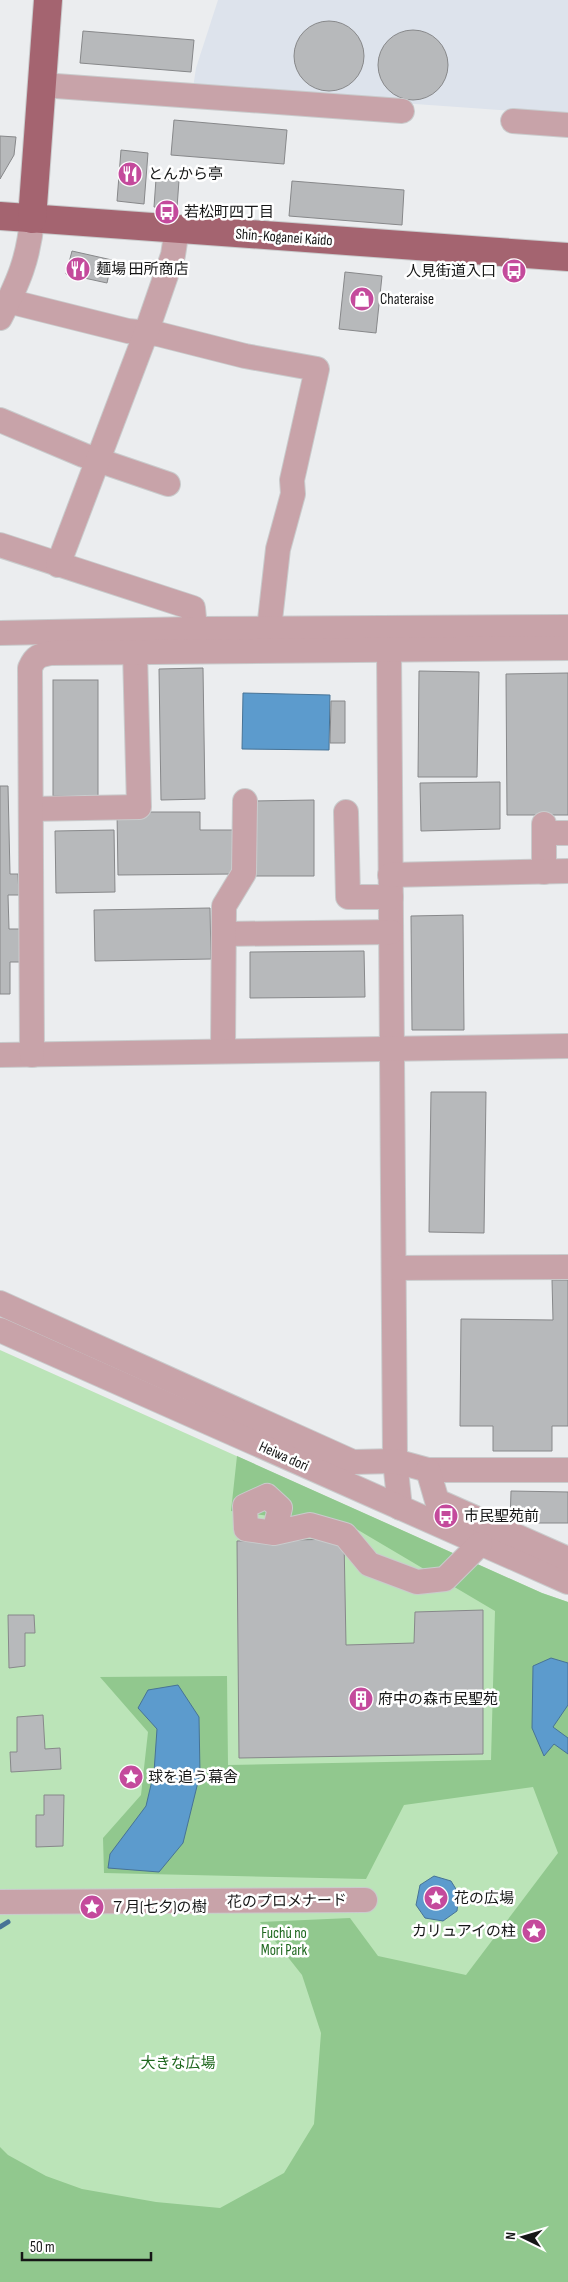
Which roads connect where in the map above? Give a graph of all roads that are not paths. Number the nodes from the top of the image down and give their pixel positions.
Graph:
1 (48, 0) edge
2 (42, 85) junction
3 (402, 111) dead end
4 (513, 121) dead end
5 (568, 125) edge
6 (0, 216) edge
7 (32, 219) junction
8 (177, 229) junction
9 (568, 257) edge
10 (4, 309) edge
11 (146, 333) junction
12 (0, 420) edge
13 (98, 460) junction
14 (168, 484) dead end
15 (0, 545) edge
16 (58, 565) junction
17 (568, 627) edge
18 (195, 629) junction
19 (268, 629) junction
20 (0, 632) edge
21 (568, 648) edge
22 (389, 650) junction
23 (135, 652) junction
24 (245, 801) dead end
25 (31, 809) junction
26 (346, 812) dead end
27 (568, 833) edge
28 (568, 871) edge
29 (544, 872) junction
30 (391, 886) junction
31 (391, 932) junction
32 (224, 934) junction
33 (568, 1046) edge
34 (392, 1049) junction
35 (223, 1051) junction
36 (32, 1054) junction
37 (0, 1055) edge
38 (568, 1267) edge
39 (394, 1268) junction
40 (0, 1303) edge
41 (0, 1330) edge
42 (395, 1461) junction
43 (428, 1470) junction
44 (568, 1470) edge
45 (400, 1508) junction
46 (274, 1533) dead end
47 (480, 1544) junction
48 (568, 1559) edge
49 (568, 1582) edge
50 (365, 1900) dead end
51 (0, 1902) edge

1 - 2 main road
2 - 3 street
2 - 7 main road
4 - 5 street
6 - 7 main road, Shin-Koganei Kaido
7 - 8 main road, Shin-Koganei Kaido
7 - 10 street
8 - 9 main road, Shin-Koganei Kaido
8 - 11 street
10 - 11 street
11 - 13 street
11 - 19 street
12 - 13 street
13 - 14 street
13 - 16 street
15 - 16 street
16 - 18 street
17 - 19 street
18 - 19 street
18 - 20 street
21 - 22 street
22 - 23 street
22 - 30 street
23 - 25 street
23 - 25 street
24 - 32 street
25 - 36 street
26 - 30 street
27 - 29 street
28 - 29 street
29 - 30 street
30 - 31 street
31 - 32 street
31 - 34 street
32 - 35 street
33 - 34 street
34 - 35 street
34 - 39 street
35 - 36 street
36 - 37 street
38 - 39 street
39 - 42 street
40 - 42 street
41 - 45 street, Heiwa dori
42 - 43 street
42 - 45 street
43 - 44 street
43 - 48 street
45 - 47 street, Heiwa dori
46 - 47 street
47 - 49 street, Heiwa dori
50 - 51 street, 花のプロメナード

